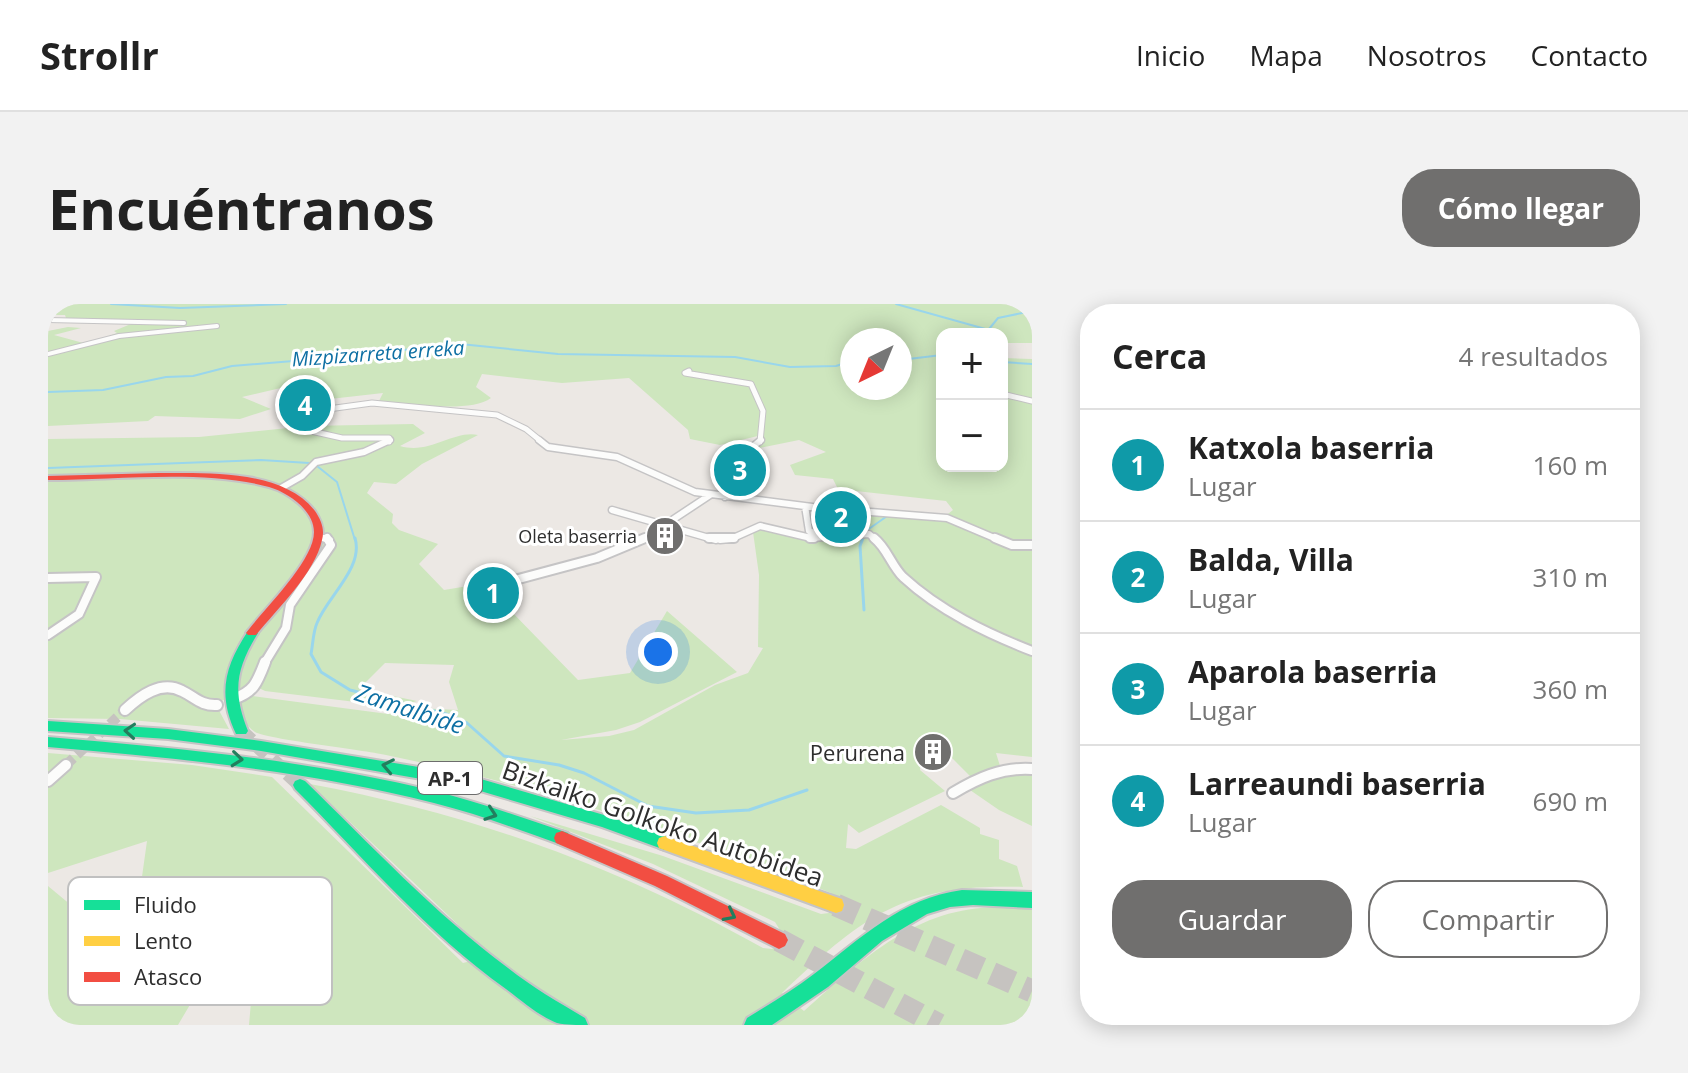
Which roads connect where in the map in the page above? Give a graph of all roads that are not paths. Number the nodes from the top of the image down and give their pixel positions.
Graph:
1 (48, 320) edge
2 (192, 325) junction
3 (217, 326) dead end
4 (48, 354) edge
5 (689, 371) dead end
6 (1008, 395) edge
7 (1032, 401) edge
8 (48, 478) edge
9 (281, 488) junction
10 (710, 495) junction
11 (725, 497) junction
12 (805, 506) junction
13 (612, 510) dead end
14 (668, 526) junction
15 (832, 536) junction
16 (319, 537) junction
17 (1032, 545) edge
18 (48, 578) edge
19 (496, 585) dead end
20 (48, 635) edge
21 (1032, 651) edge
22 (233, 699) dead end
23 (217, 705) dead end
24 (125, 710) tunnel mouth
25 (48, 726) edge
26 (241, 731) tunnel mouth
27 (48, 742) edge
28 (66, 765) tunnel mouth
29 (1032, 769) edge
30 (48, 781) edge
31 (300, 785) tunnel mouth
32 (953, 793) dead end
33 (1032, 900) edge
34 (836, 905) tunnel mouth
35 (779, 940) tunnel mouth
36 (578, 1025) edge
37 (754, 1025) edge

1 - 2 street
2 - 3 street
2 - 4 street
5 - 11 street
6 - 7 street
8 - 9 main road
9 - 10 street
9 - 16 main road
10 - 11 street
10 - 14 street
11 - 12 street
12 - 15 street
12 - 17 street
13 - 14 street
14 - 15 street
14 - 19 street
15 - 21 street
16 - 22 street
16 - 26 main road
18 - 20 street
23 - 24 street
34 -> 25 main road, Bizkaiko Golkoko Autobidea / AP-1
27 -> 35 main road, Bizkaiko Golkoko Autobidea / AP-1
28 - 30 street
29 - 32 street
31 - 36 main road
33 - 37 main road

